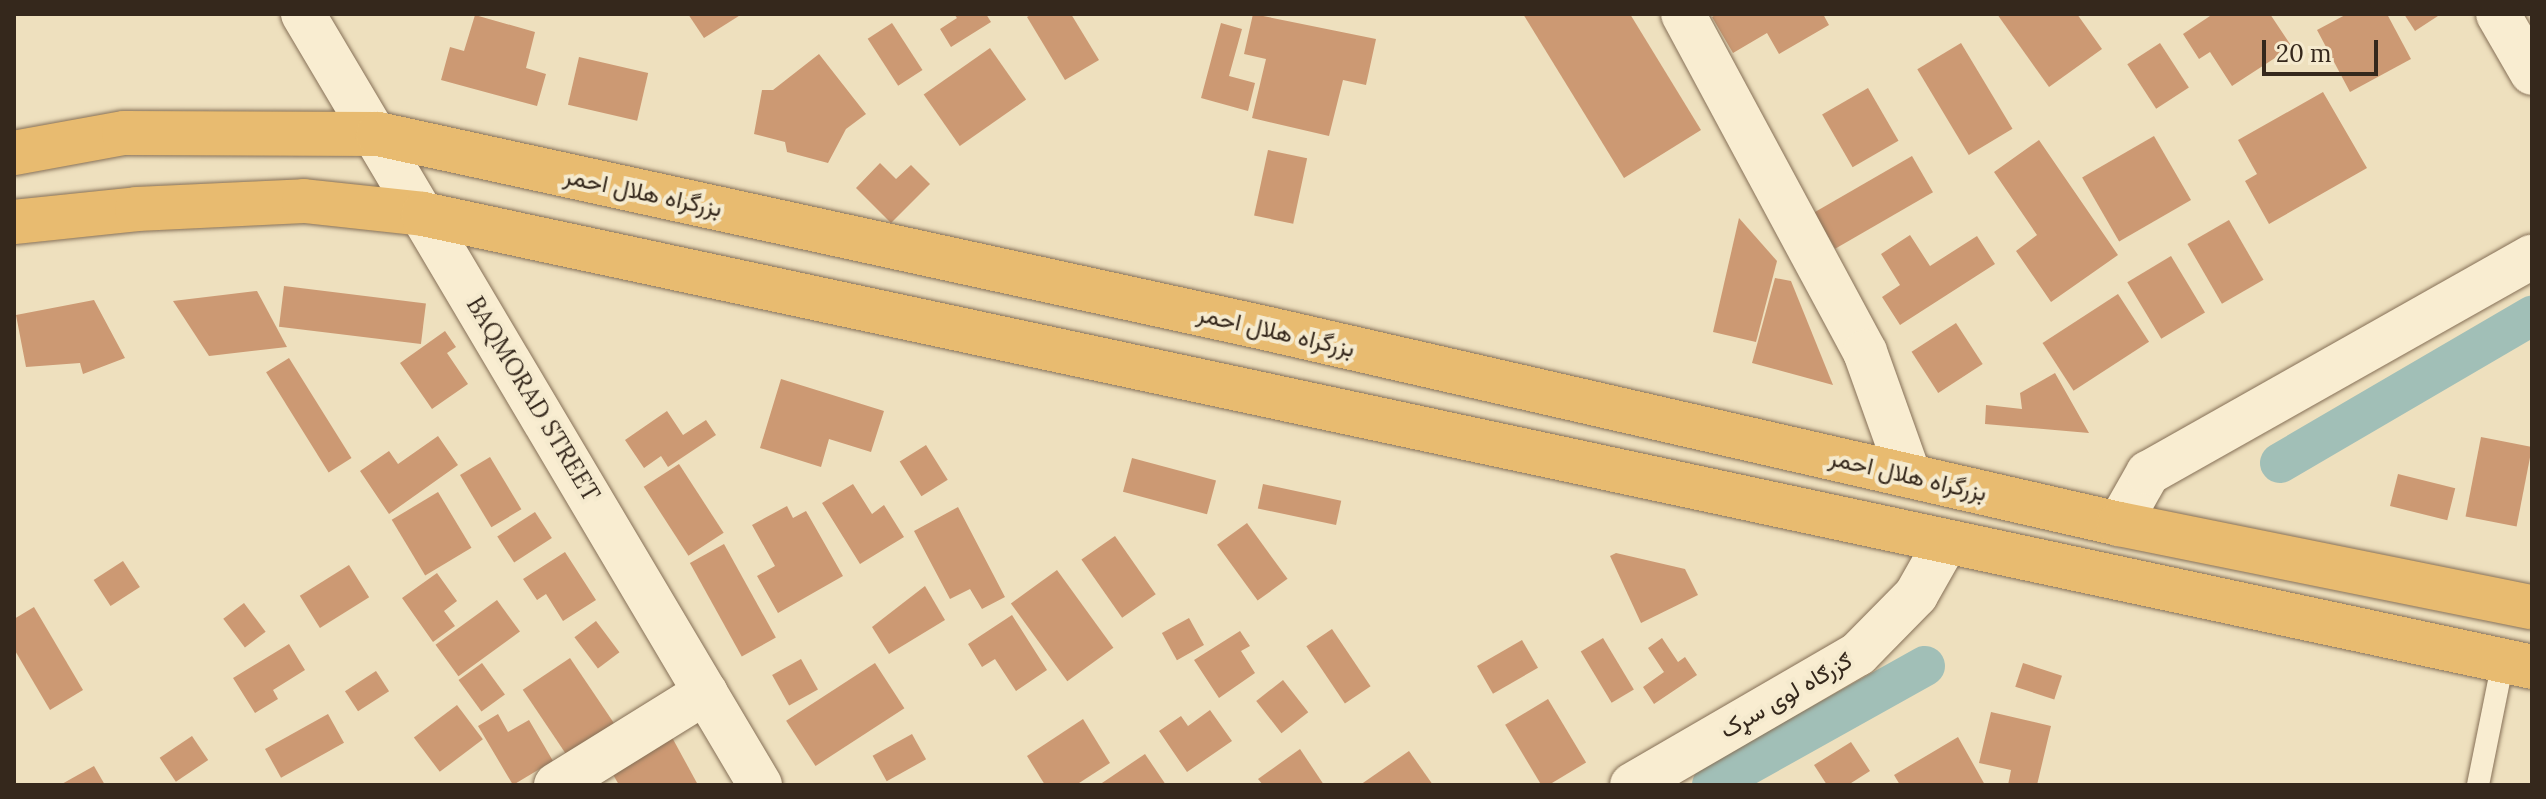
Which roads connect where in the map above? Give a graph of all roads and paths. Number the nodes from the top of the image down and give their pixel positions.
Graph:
1 (303, 14) edge
2 (1683, 14) edge
3 (2498, 14) edge
4 (2532, 73) edge
5 (378, 134) junction
6 (14, 153) edge
7 (423, 214) junction
8 (14, 222) edge
9 (2532, 257) edge
10 (1909, 475) junction
11 (2119, 524) junction
12 (1946, 542) junction
13 (2532, 607) edge
14 (2517, 664) edge
15 (706, 692) junction
16 (556, 785) edge
17 (760, 785) edge
18 (1632, 785) edge
19 (2478, 785) edge

1 - 5 street, BAQMORAD STREET
2 - 10 street
3 - 4 street
5 - 6 highway, بزرگراه هلال احمر
5 - 7 street, BAQMORAD STREET
5 - 10 highway, بزرگراه هلال احمر
7 - 8 highway
7 - 12 highway
7 - 15 street, BAQMORAD STREET
9 - 11 street
10 - 11 highway, بزرگراه هلال احمر
11 - 13 highway, بزرگراه هلال احمر
12 - 14 highway
12 - 18 street, ګزرګاه لوی سړک
14 - 19 lane
15 - 16 street
15 - 17 street, BAQMORAD STREET

